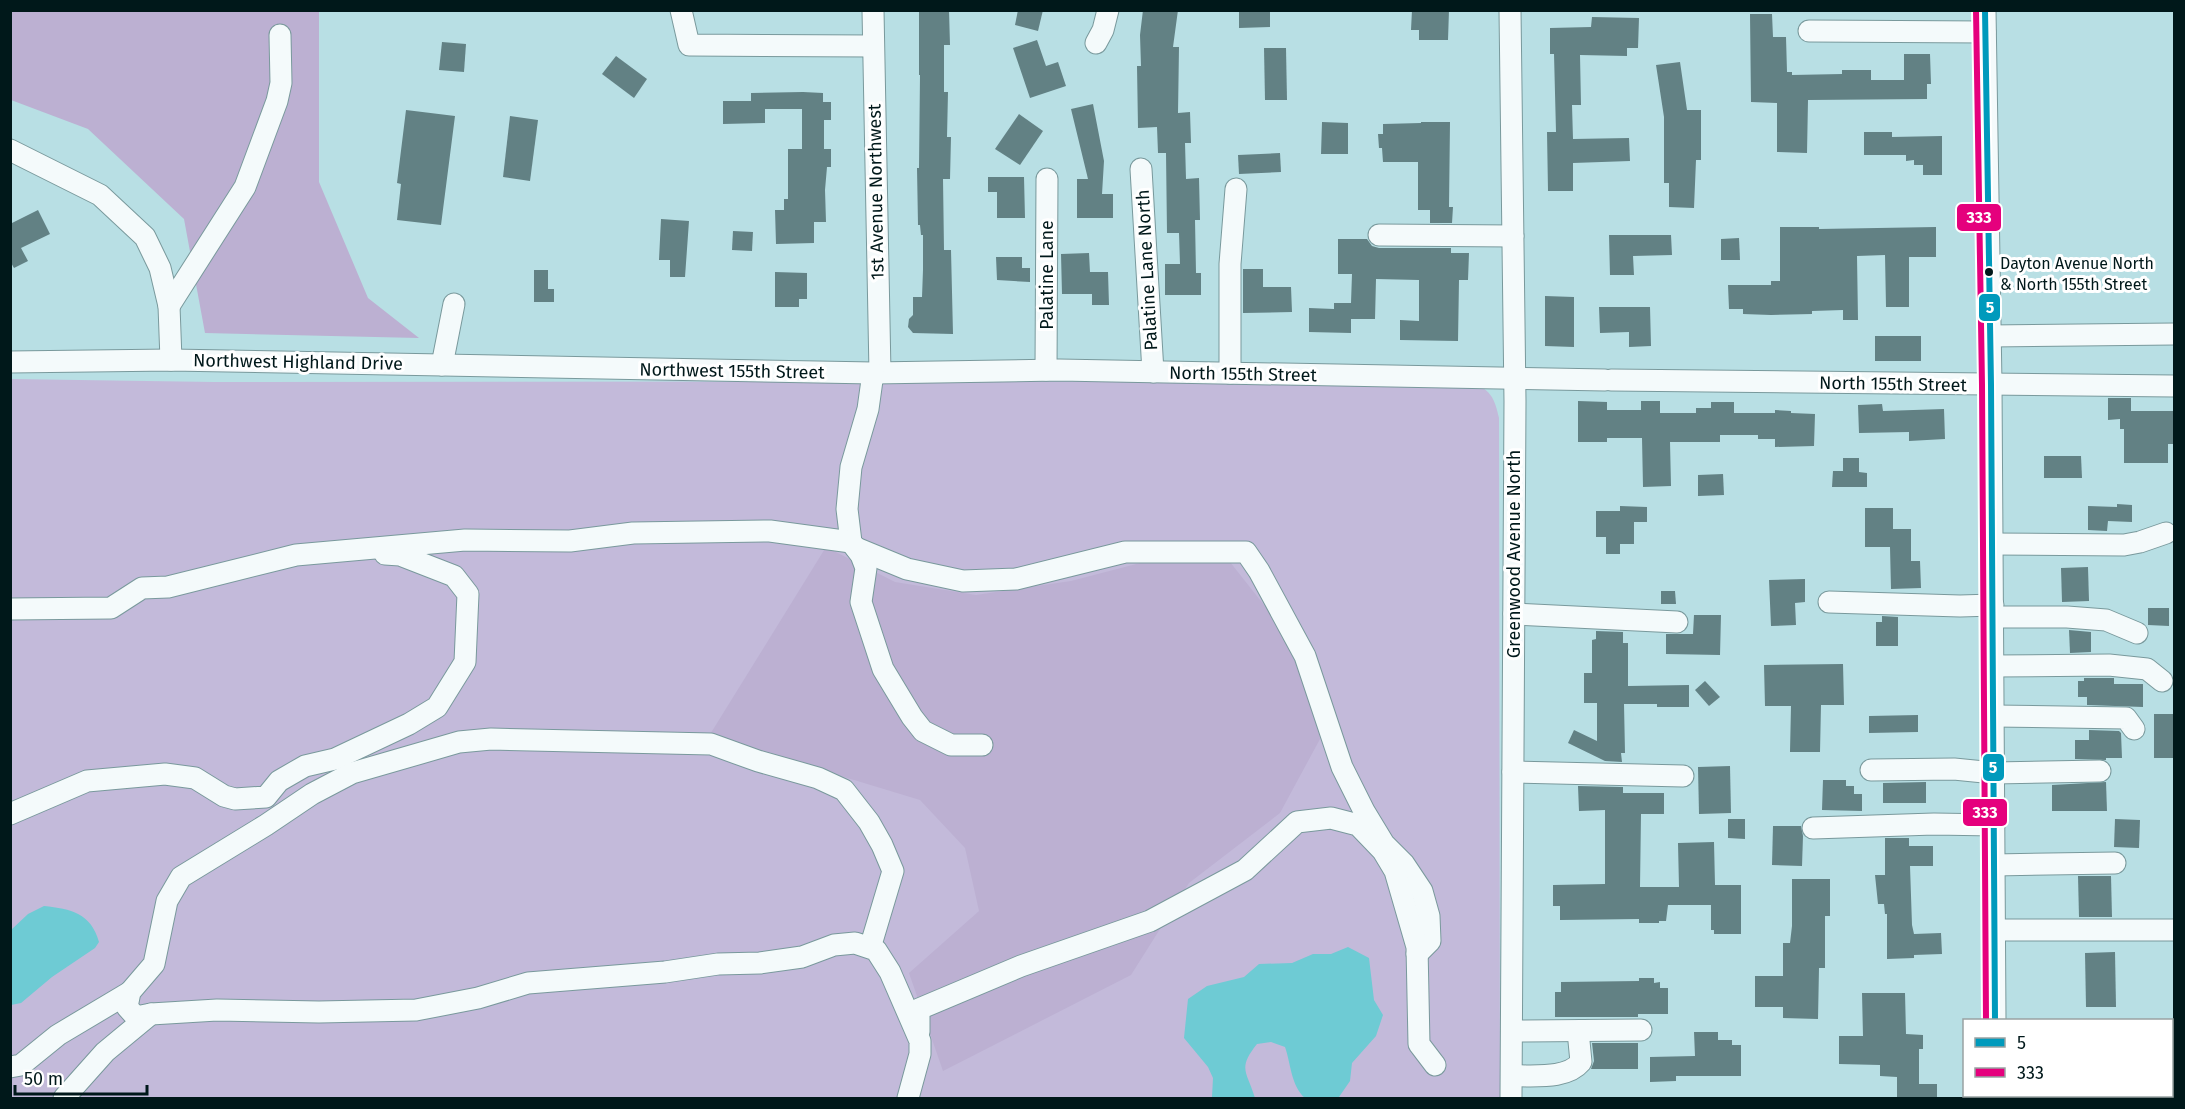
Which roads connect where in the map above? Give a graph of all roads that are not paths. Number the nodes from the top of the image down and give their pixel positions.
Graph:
1 (681, 10) edge
2 (873, 10) edge
3 (1108, 10) edge
4 (1510, 10) edge
5 (1985, 10) edge
6 (1809, 31) dead end
7 (1985, 32) junction
8 (280, 35) dead end
9 (1096, 43) dead end
10 (873, 46) junction
11 (10, 150) edge
12 (1141, 169) dead end
13 (1047, 179) dead end
14 (1236, 189) dead end
15 (1379, 235) dead end
16 (1513, 236) junction
17 (454, 304) dead end
18 (170, 306) junction
19 (2175, 334) edge
20 (1990, 336) junction
21 (171, 360) junction
22 (10, 362) edge
23 (442, 365) junction
24 (585, 369) joint
25 (1047, 370) junction
26 (1153, 372) junction
27 (876, 373) junction
28 (1230, 373) junction
29 (1515, 379) junction
30 (1991, 385) junction
31 (2175, 386) edge
32 (2166, 532) dead end
33 (1992, 544) junction
34 (854, 545) junction
35 (340, 552) junction
36 (1829, 602) dead end
37 (10, 609) edge
38 (1993, 611) junction
39 (1514, 614) junction
40 (1677, 622) dead end
41 (2137, 633) dead end
42 (1994, 666) junction
43 (2162, 681) dead end
44 (1994, 716) junction
45 (2134, 729) dead end
46 (982, 745) dead end
47 (1871, 770) dead end
48 (2100, 771) dead end
49 (1513, 772) junction
50 (1994, 773) junction
51 (1683, 776) dead end
52 (10, 814) edge
53 (1994, 825) junction
54 (1813, 828) dead end
55 (2115, 862) dead end
56 (1994, 865) junction
57 (1995, 930) junction
58 (2175, 930) edge
59 (870, 948) junction
60 (1417, 954) junction
61 (130, 992) junction
62 (151, 1014) junction
63 (1995, 1019) edge
64 (1578, 1030) junction
65 (1641, 1030) dead end
66 (1512, 1031) junction
67 (920, 1041) junction
68 (1435, 1065) dead end
69 (10, 1067) edge
70 (1512, 1076) junction
71 (64, 1098) edge
72 (908, 1098) edge
73 (1511, 1098) edge

1 - 10 street
2 - 10 street, 1st Avenue Northwest
3 - 9 street
4 - 16 street, Greenwood Avenue North
5 - 7 street
6 - 7 street
7 - 20 street
8 - 18 street
10 - 27 street, 1st Avenue Northwest
11 - 18 street
12 - 26 street, Palatine Lane North
13 - 25 street, Palatine Lane
14 - 28 street
15 - 16 street
16 - 29 street, Greenwood Avenue North
17 - 23 street
18 - 21 street
19 - 20 street
20 - 30 street
21 - 22 street, Northwest Highland Drive
21 - 23 street, Northwest Highland Drive
23 - 24 street, Northwest Highland Drive
24 - 27 street, Northwest 155th Street
25 - 26 street, North 155th Street
25 - 27 street, North 155th Street
26 - 28 street, North 155th Street
27 - 34 street, 1st Avenue Northwest
28 - 29 street, North 155th Street
29 - 30 street, North 155th Street
29 - 39 street, Greenwood Avenue North
30 - 31 street, North 155th Street
30 - 33 street
32 - 33 street
33 - 38 street
34 - 35 street
34 - 46 street, 1st Avenue Northwest
34 - 60 street
35 - 37 street
35 - 52 street
36 - 38 street
38 - 41 street
38 - 42 street
39 - 40 street
39 - 49 street, Greenwood Avenue North
42 - 43 street
42 - 44 street
44 - 45 street
44 - 50 street
47 - 50 street
48 - 50 street
49 - 51 street
49 - 66 street, Greenwood Avenue North
50 - 53 street
53 - 54 street
53 - 56 street
55 - 56 street
56 - 57 street
57 - 58 street
57 - 63 street
59 - 61 street
59 - 62 street
59 - 67 street
60 - 67 street
60 - 68 street
61 - 62 street
61 - 69 street
62 - 71 street
64 - 65 street
64 - 66 street
64 - 70 street
66 - 70 street, Greenwood Avenue North
67 - 72 street
70 - 73 street, Greenwood Avenue North

